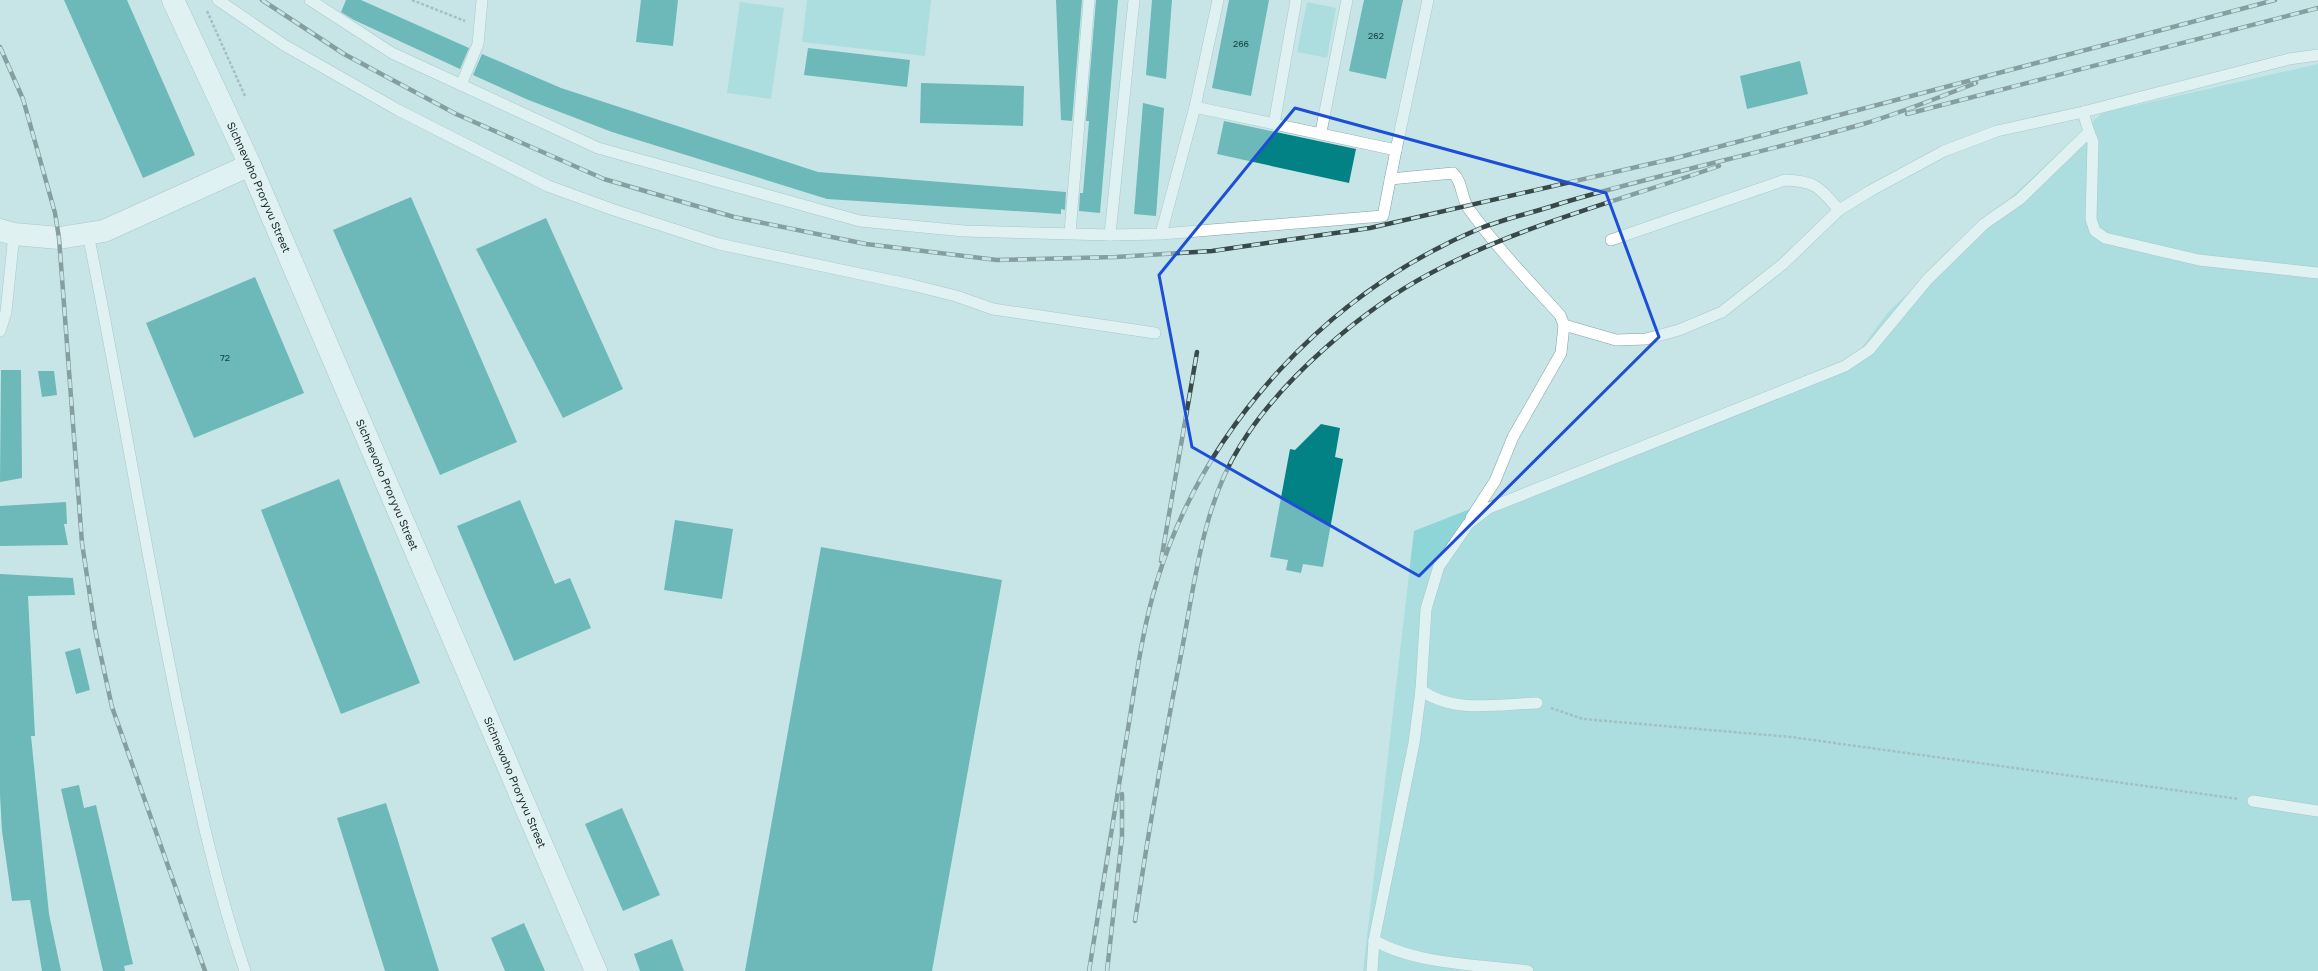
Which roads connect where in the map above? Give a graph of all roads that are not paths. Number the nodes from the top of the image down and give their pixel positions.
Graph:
1 (173, 0) edge
2 (218, 0) edge
3 (310, 0) edge
4 (482, 0) edge
5 (1089, 0) edge
6 (1134, 0) edge
7 (1218, 0) edge
8 (1296, 0) edge
9 (1347, 0) edge
10 (1428, 0) edge
11 (2318, 56) edge
12 (461, 85) junction
13 (1195, 107) junction
14 (2083, 112) junction
15 (1274, 124) junction
16 (1321, 132) junction
17 (2089, 132) junction
18 (1396, 150) junction
19 (250, 165) junction
20 (1390, 179) junction
21 (1840, 210) junction
22 (7, 232) edge
23 (1070, 233) junction
24 (88, 234) junction
25 (1110, 234) junction
26 (1161, 234) junction
27 (1611, 240) dead end
28 (2318, 273) edge
29 (1564, 325) junction
30 (0, 331) edge
31 (1155, 333) dead end
32 (1468, 524) junction
33 (1421, 690) junction
34 (1537, 703) road end
35 (2253, 801) road end
36 (2318, 810) edge
37 (1374, 940) junction
38 (245, 971) edge
39 (596, 971) edge
40 (1372, 971) edge
41 (1528, 971) edge

1 - 19 street, Sichnevoho Proryvu Street
2 - 31 lane
3 - 12 lane
4 - 12 lane
5 - 23 lane
6 - 25 lane
7 - 13 lane
8 - 15 lane
9 - 16 lane
10 - 18 lane
11 - 14 lane
12 - 23 lane
13 - 15 lane
13 - 26 lane
14 - 17 lane
14 - 21 lane
15 - 16 lane
16 - 18 lane
17 - 28 lane
17 - 32 lane
18 - 20 lane
19 - 24 street
19 - 39 street, Sichnevoho Proryvu Street
20 - 26 lane
20 - 29 lane
21 - 27 lane
21 - 29 lane
22 - 24 street
22 - 30 lane
23 - 25 lane
24 - 38 lane
25 - 26 lane
29 - 32 lane
32 - 33 lane
33 - 34 lane
33 - 37 lane
35 - 36 lane
37 - 40 lane
37 - 41 lane

